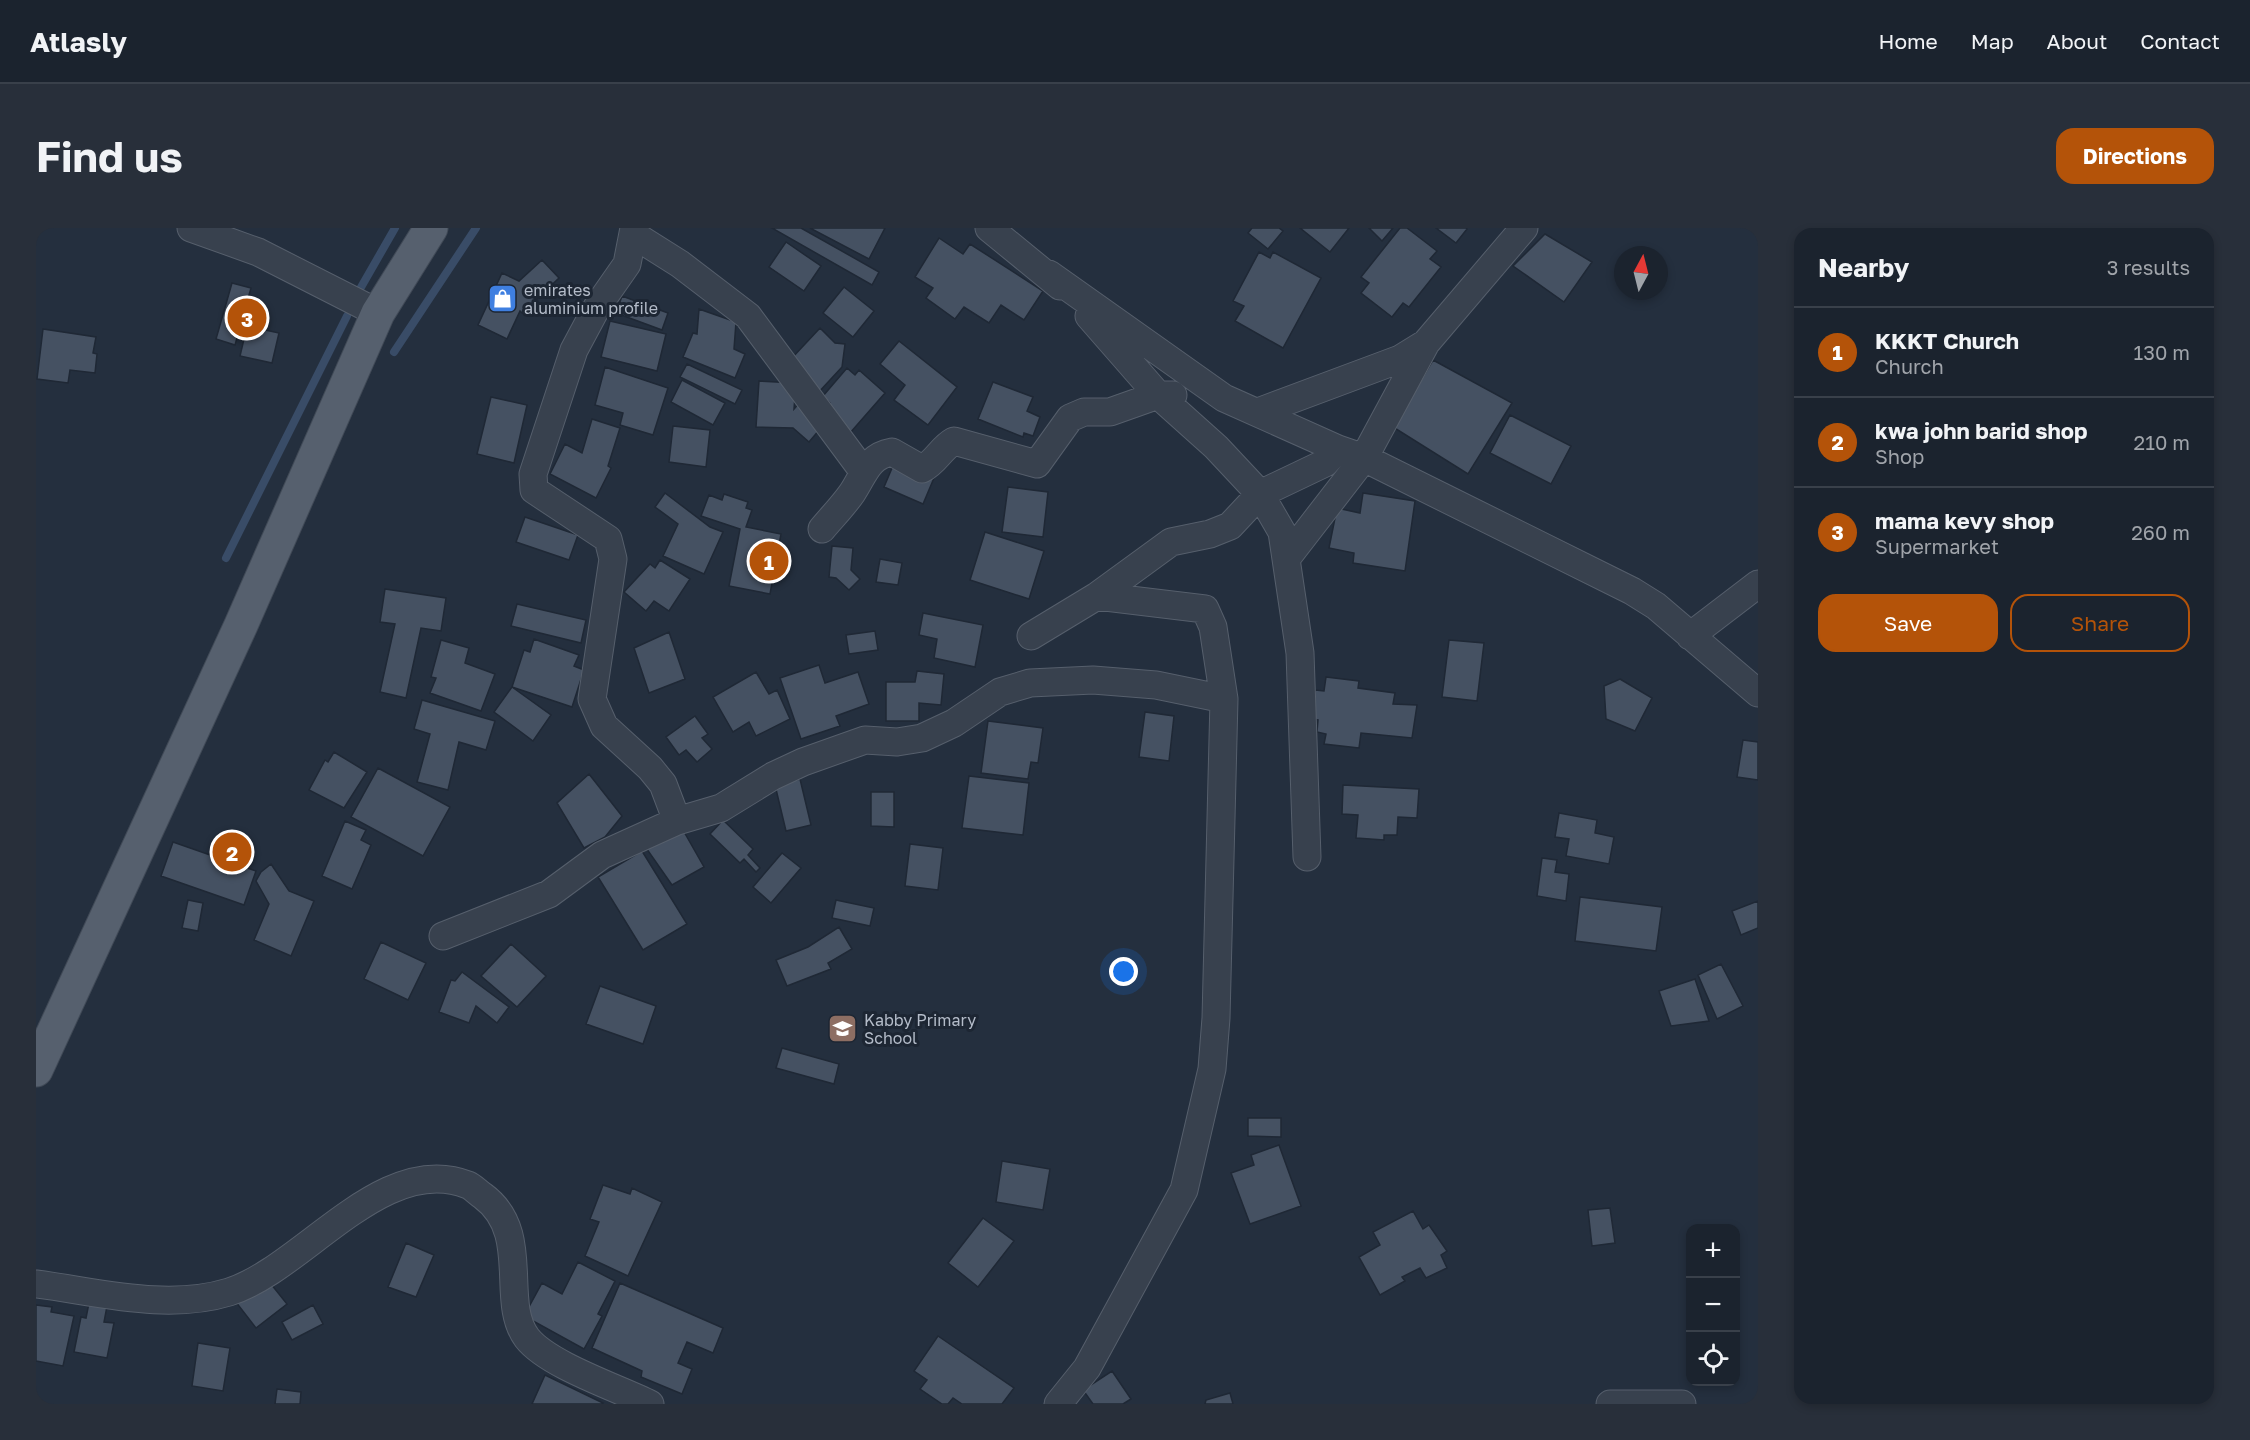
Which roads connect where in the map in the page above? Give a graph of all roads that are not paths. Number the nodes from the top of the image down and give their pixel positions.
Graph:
1 (191, 228) edge
2 (431, 228) edge
3 (989, 228) edge
4 (1524, 228) edge
5 (634, 231) edge
6 (1049, 274) junction
7 (378, 313) junction
8 (1426, 343) junction
9 (1158, 395) junction
10 (1224, 398) junction
11 (1258, 412) junction
12 (1338, 449) junction
13 (1364, 458) junction
14 (863, 471) junction
15 (1260, 494) junction
16 (822, 529) dead end
17 (1286, 559) junction
18 (1758, 584) edge
19 (1097, 596) junction
20 (1032, 636) dead end
21 (1690, 636) junction
22 (1758, 693) edge
23 (1224, 699) junction
24 (677, 821) junction
25 (1307, 857) dead end
26 (443, 936) dead end
27 (39, 1053) edge
28 (36, 1284) edge
29 (650, 1404) edge
30 (1058, 1404) edge
31 (1610, 1404) edge
32 (1682, 1404) edge

1 - 7 street
2 - 7 main road
3 - 6 street
4 - 8 street
5 - 14 street
5 - 24 street
6 - 9 street
6 - 10 street
7 - 27 main road
8 - 11 street
8 - 13 street
9 - 10 street
9 - 14 street
9 - 15 street
10 - 11 street
11 - 12 street
12 - 13 street
12 - 15 street
13 - 17 street
13 - 21 street
14 - 16 street
15 - 17 street
15 - 19 street
17 - 25 street
18 - 21 street
19 - 20 street
19 - 23 street
21 - 22 street
23 - 24 street
23 - 30 street
24 - 26 street
28 - 29 street
31 - 32 street

